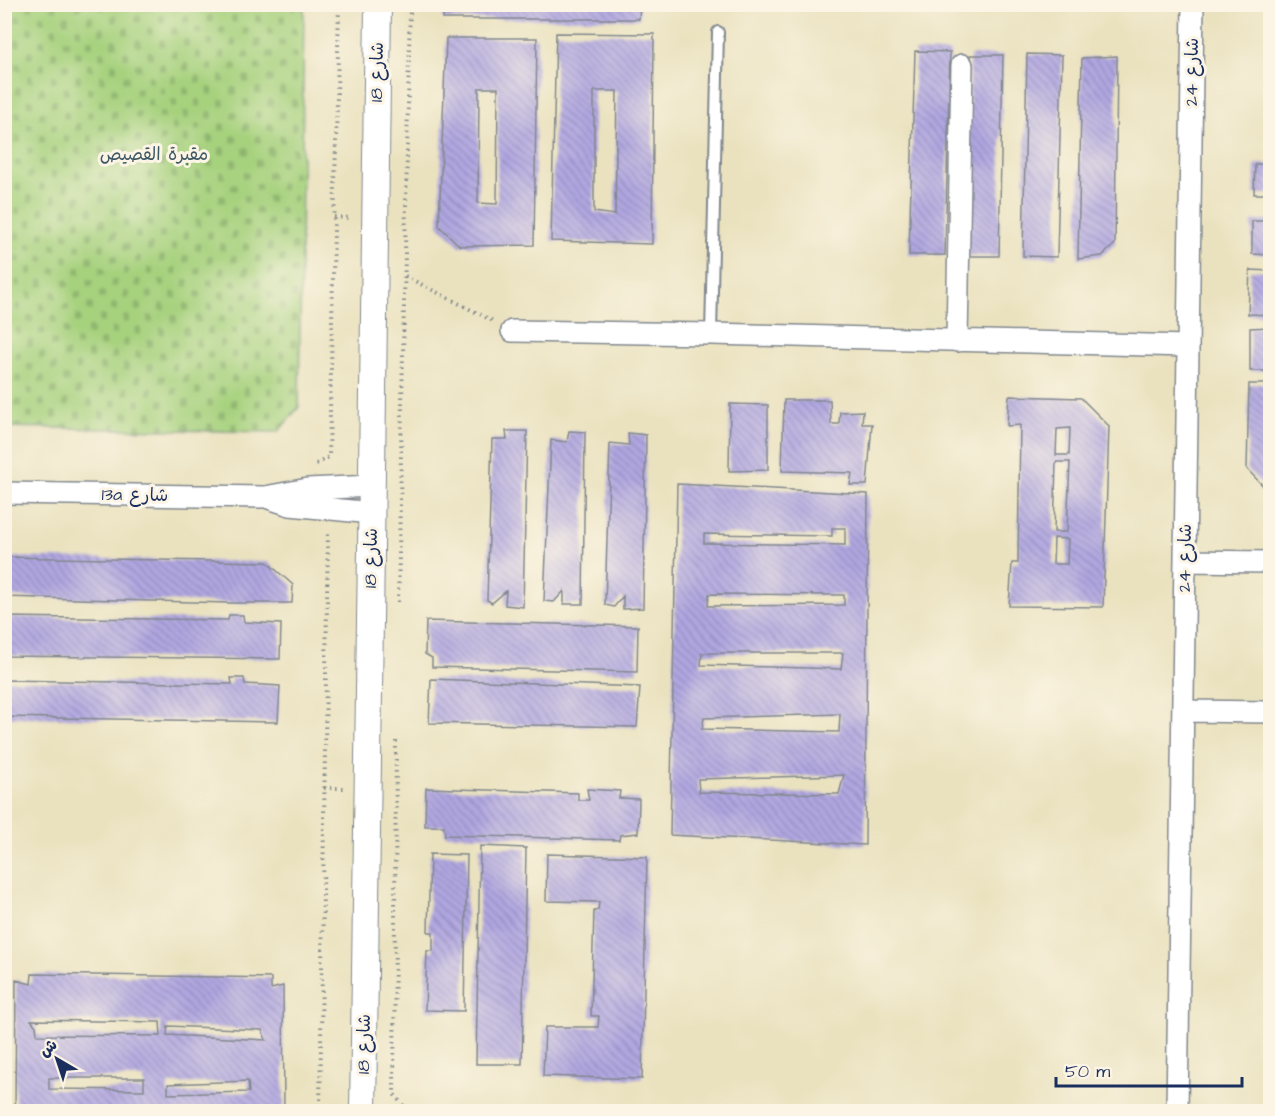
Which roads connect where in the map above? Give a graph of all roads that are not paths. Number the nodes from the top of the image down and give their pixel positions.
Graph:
1 (378, 4) edge
2 (1193, 4) edge
3 (718, 32) dead end
4 (962, 65) dead end
5 (512, 331) road end
6 (711, 334) junction
7 (957, 341) junction
8 (1188, 346) junction
9 (372, 486) junction
10 (4, 493) edge
11 (265, 497) junction
12 (372, 513) junction
13 (1185, 561) junction
14 (1270, 562) edge
15 (1183, 711) junction
16 (1270, 712) edge
17 (363, 1112) edge
18 (1177, 1112) edge

1 - 9 street, شارع 18
2 - 8 street, شارع 24
3 - 6 lane
4 - 7 street
5 - 6 street
6 - 7 street
7 - 8 street
8 - 13 street, شارع 24
9 - 11 street, 13a شارع
9 - 12 street, شارع 18
10 - 11 street, 13a شارع
11 - 12 street, 13a شارع
12 - 17 street, شارع 18
13 - 14 street
13 - 15 street, شارع 24
15 - 16 street
15 - 18 street, شارع 24

